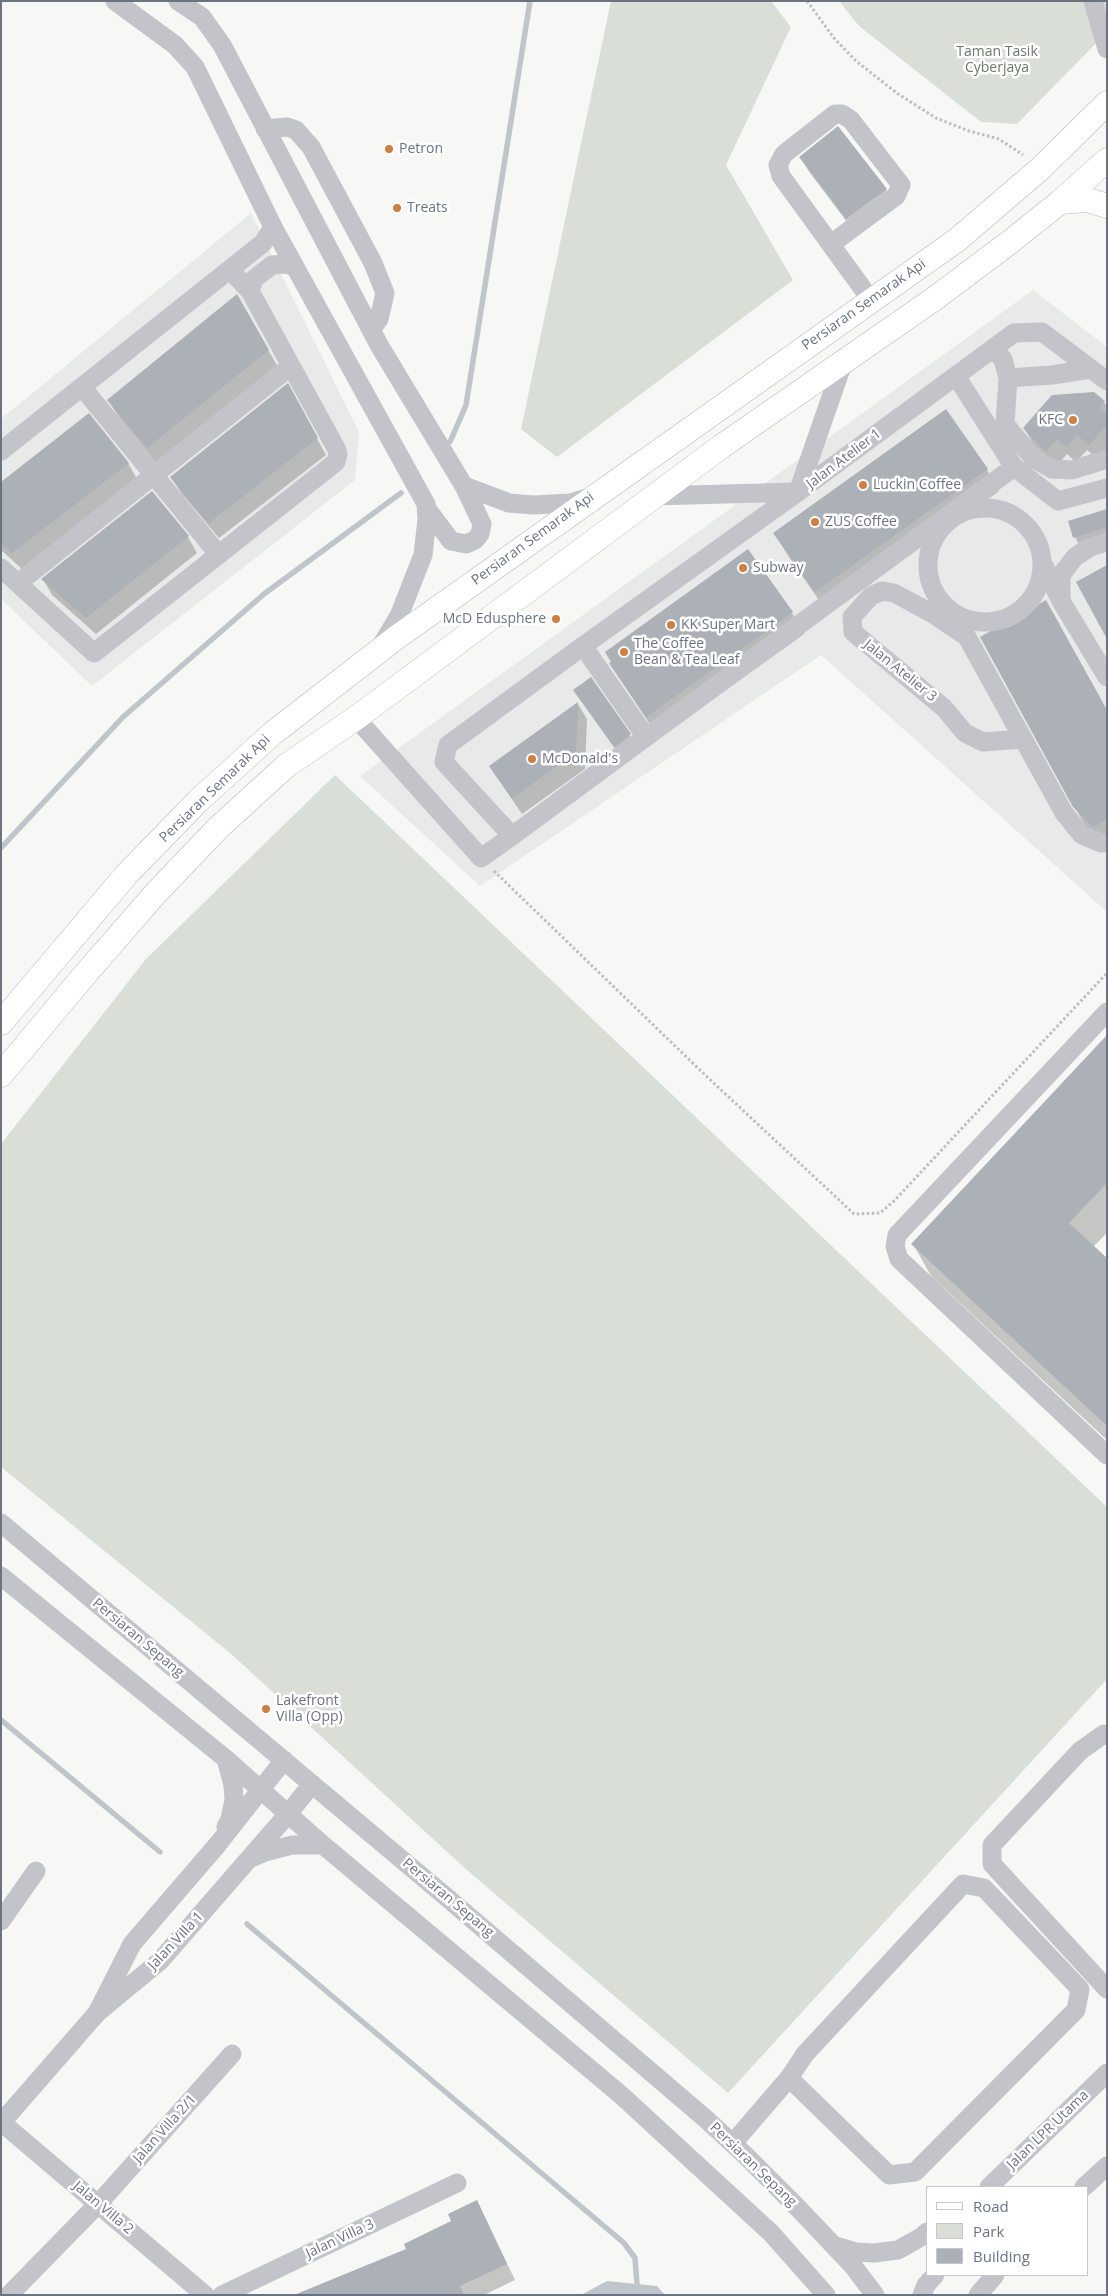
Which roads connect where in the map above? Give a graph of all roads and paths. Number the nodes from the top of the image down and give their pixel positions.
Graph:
1 (115, 1) edge
2 (178, 1) edge
3 (807, 1) edge
4 (1093, 1) edge
5 (1107, 48) edge
6 (1107, 102) edge
7 (265, 129) junction
8 (1107, 160) edge
9 (1042, 168) junction
10 (1060, 202) junction
11 (1107, 206) edge
12 (274, 227) junction
13 (831, 244) junction
14 (295, 267) junction
15 (230, 270) junction
16 (250, 291) junction
17 (871, 300) junction
18 (371, 330) junction
19 (992, 349) junction
20 (843, 364) junction
21 (291, 366) junction
22 (1091, 369) junction
23 (956, 376) junction
24 (1008, 378) junction
25 (1107, 380) edge
26 (82, 387) junction
27 (1, 451) edge
28 (1107, 459) edge
29 (1014, 467) junction
30 (153, 474) junction
31 (464, 486) junction
32 (1107, 488) edge
33 (798, 492) junction
34 (593, 496) junction
35 (654, 496) junction
36 (427, 509) junction
37 (1107, 542) edge
38 (219, 555) junction
39 (1042, 562) junction
40 (1, 568) edge
41 (18, 583) junction
42 (1061, 601) junction
43 (583, 646) junction
44 (376, 653) junction
45 (1107, 677) edge
46 (356, 718) junction
47 (646, 737) junction
48 (1023, 739) junction
49 (512, 836) junction
50 (1107, 843) edge
51 (481, 858) junction
52 (1107, 973) edge
53 (1107, 1012) edge
54 (1, 1023) edge
55 (1, 1075) edge
56 (1107, 1455) edge
57 (1, 1523) edge
58 (1, 1576) edge
59 (1107, 1735) edge
60 (226, 1759) junction
61 (284, 1760) junction
62 (312, 1784) junction
63 (260, 1790) junction
64 (288, 1814) junction
65 (218, 1844) junction
66 (322, 1845) junction
67 (247, 1860) junction
68 (36, 1871) dead end
69 (1, 1921) edge
70 (1107, 1989) edge
71 (97, 2013) junction
72 (232, 2054) dead end
73 (1107, 2073) edge
74 (789, 2078) junction
75 (1, 2122) edge
76 (733, 2143) junction
77 (1107, 2166) edge
78 (457, 2183) dead end
79 (990, 2186) edge
80 (1085, 2186) edge
81 (98, 2204) junction
82 (926, 2233) edge
83 (832, 2244) junction
84 (934, 2276) edge
85 (993, 2276) edge
86 (9, 2295) edge
87 (206, 2295) edge
88 (222, 2295) edge
89 (826, 2295) edge
90 (875, 2295) edge
91 (922, 2295) edge
92 (978, 2295) edge

1 - 12 street
2 - 7 street
3 - 9 path
4 - 5 street
6 - 9 main road, Persiaran Semarak Api
7 - 18 street
7 - 18 street
8 - 10 main road
9 - 17 main road, Persiaran Semarak Api
10 - 11 main road
10 - 20 main road
12 - 14 street
12 - 15 street
13 - 13 street
13 - 17 street
14 - 16 street
14 - 36 street
15 - 16 street
15 - 26 street
16 - 21 street
17 - 34 main road, Persiaran Semarak Api
18 - 31 street
19 - 22 street, Jalan Atelier 1
19 - 23 street, Jalan Atelier 1
19 - 24 street
20 - 33 street
20 - 35 main road
21 - 30 street
21 - 38 street
22 - 24 street
22 - 25 street, Jalan Atelier 1
23 - 29 street
23 - 33 street, Jalan Atelier 1
24 - 28 street
26 - 27 street
26 - 30 street
29 - 32 street
29 - 47 street
30 - 38 street
30 - 41 street
31 - 34 street
31 - 36 street
33 - 35 street
33 - 43 street, Jalan Atelier 1
34 - 44 main road, Persiaran Semarak Api
35 - 46 main road
36 - 44 street
37 - 42 street
38 - 41 street
39 - 39 street
39 - 42 street
40 - 41 street
42 - 45 street
43 - 47 street
43 - 49 street, Jalan Atelier 1
44 - 54 main road, Persiaran Semarak Api
46 - 51 street
46 - 55 main road
47 - 49 street
48 - 48 street, Jalan Atelier 3
48 - 50 street, Jalan Atelier 3
49 - 51 street
51 - 52 path
53 - 56 street
57 - 61 street, Persiaran Sepang
58 - 60 street
59 - 70 street
60 - 63 street
60 - 65 street
61 - 62 street, Persiaran Sepang
61 - 63 street
62 - 64 street, Jalan Villa 1
62 - 76 street, Persiaran Sepang
63 - 64 street
63 - 65 street
64 - 66 street
64 - 67 street, Jalan Villa 1
65 - 71 street, Jalan Villa 1
66 - 67 street
66 - 89 street
67 - 71 street, Jalan Villa 1
68 - 69 street
71 - 75 street, Jalan Villa 1
72 - 81 street, Jalan Villa 2/1
73 - 79 street, Jalan LPR Utama
74 - 74 street
74 - 76 street
75 - 81 street, Jalan Villa 2
76 - 83 street, Persiaran Sepang
77 - 80 street
78 - 88 street, Jalan Villa 3
81 - 86 street, Jalan Villa 2/1
81 - 87 street, Jalan Villa 2
82 - 83 street
83 - 90 street, Persiaran Sepang
84 - 91 street
85 - 92 street

